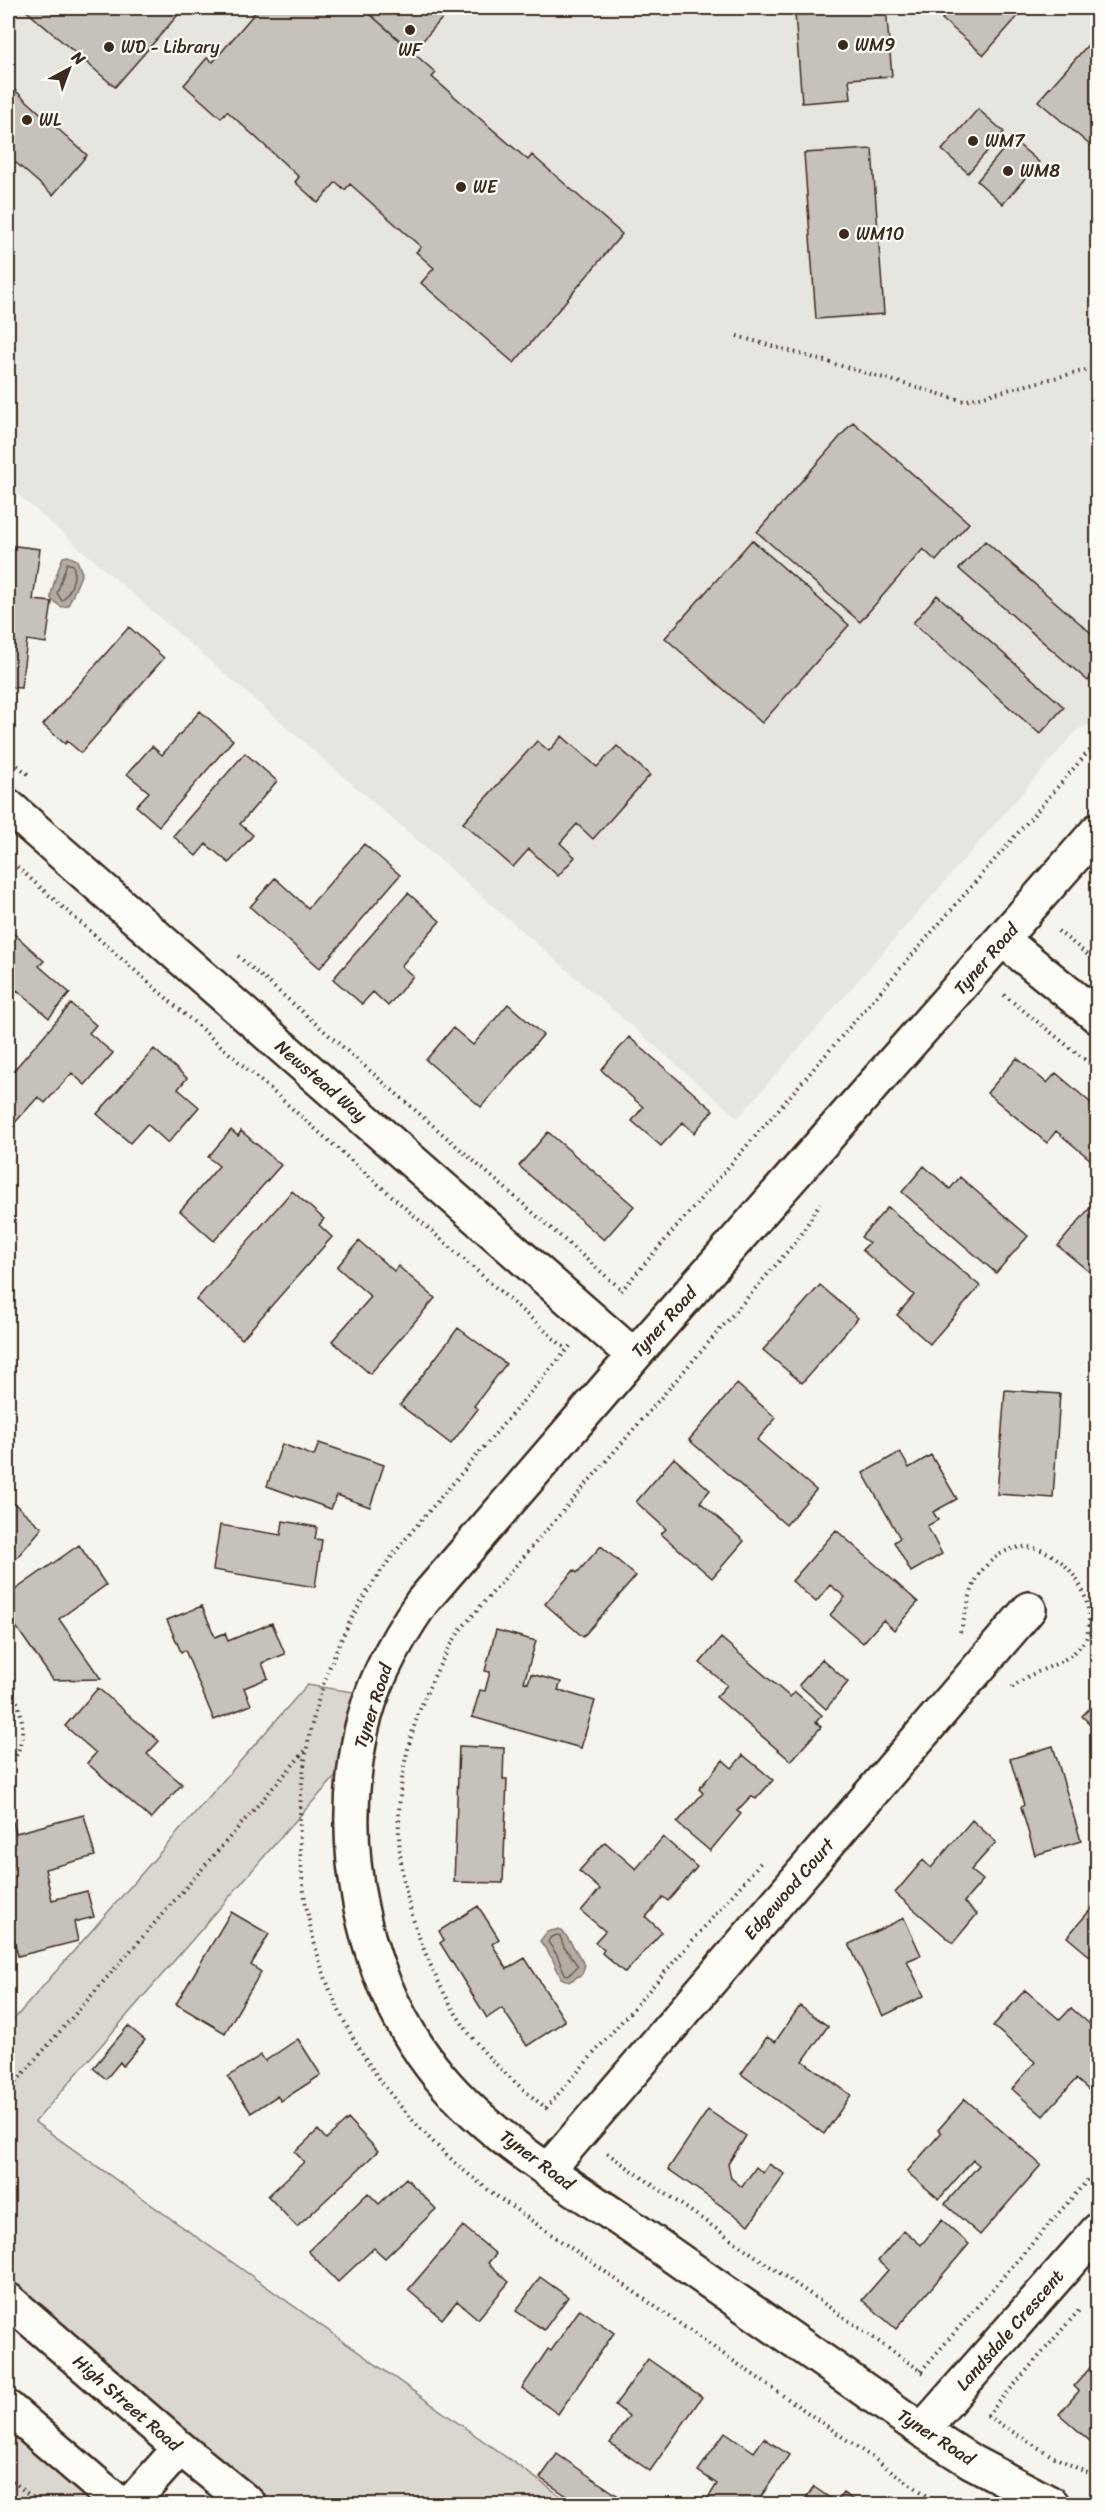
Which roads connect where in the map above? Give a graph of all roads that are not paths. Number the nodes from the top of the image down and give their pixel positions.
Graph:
1 (8, 806) edge
2 (1098, 830) edge
3 (1003, 940) junction
4 (1098, 1017) edge
5 (634, 1356) junction
6 (1029, 1609) dead end
7 (548, 2170) junction
8 (1098, 2230) edge
9 (8, 2300) edge
10 (8, 2408) edge
11 (922, 2430) junction
12 (180, 2448) junction
13 (120, 2505) edge
14 (130, 2505) edge
15 (249, 2505) edge
16 (1052, 2505) edge

1 - 5 street, Newstead Way
2 - 3 street, Tyner Road
3 - 4 street
3 - 5 street, Tyner Road
5 - 7 street, Tyner Road
6 - 7 street, Edgewood Court
7 - 11 street, Tyner Road
8 - 11 street, Landsdale Crescent
9 - 12 street, High Street Road
10 - 13 street
11 - 16 street, Tyner Road
12 - 14 street
12 - 15 street, High Street Road

